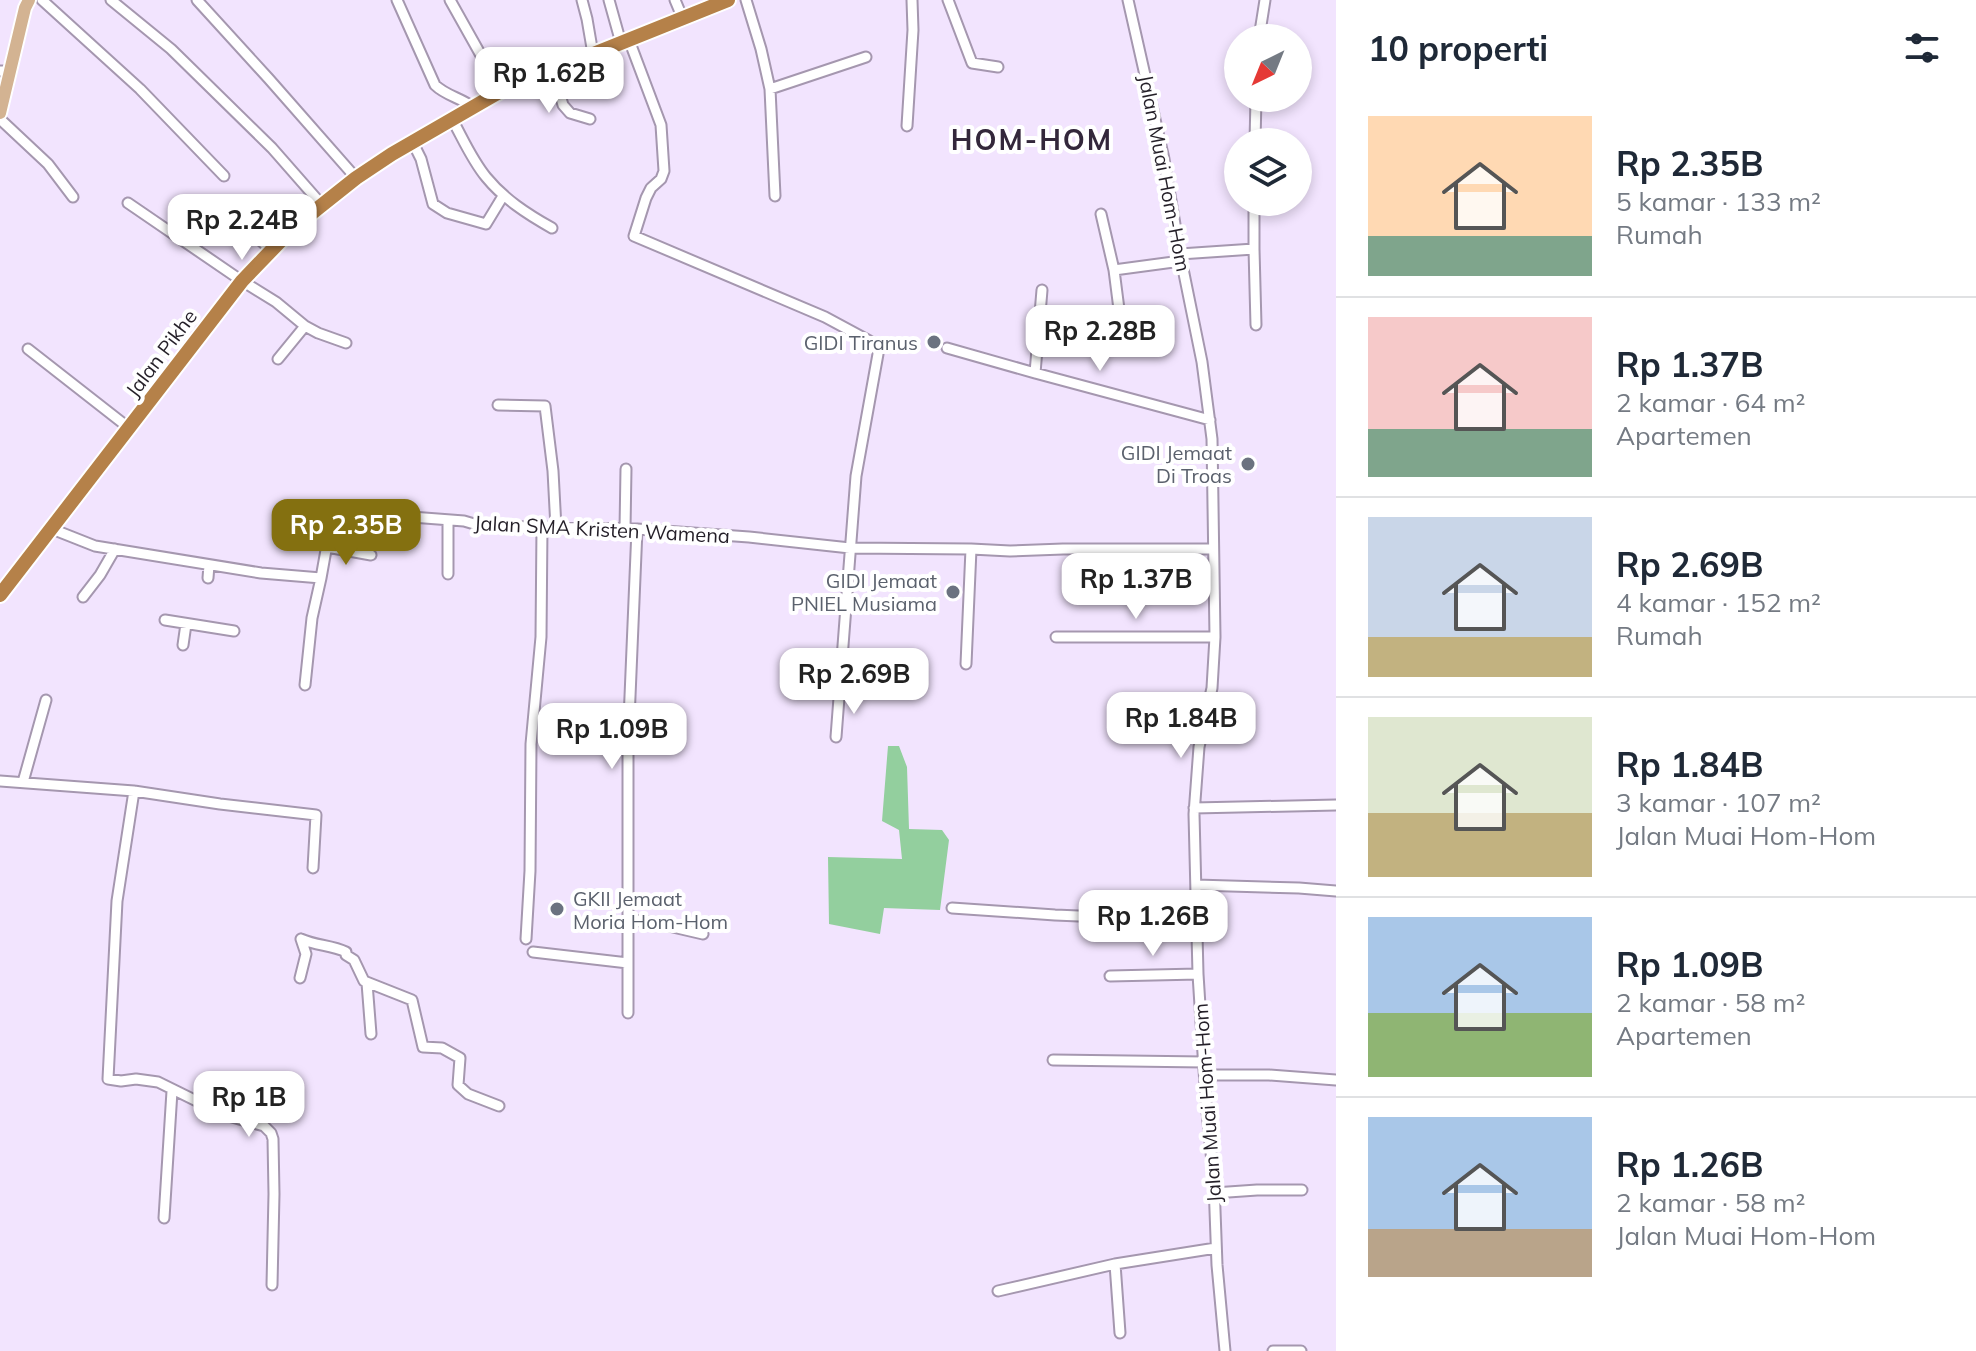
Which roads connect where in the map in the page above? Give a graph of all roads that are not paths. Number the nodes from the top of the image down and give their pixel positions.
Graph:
1 (20, 0) edge
2 (29, 0) edge
3 (42, 0) edge
4 (111, 0) edge
5 (197, 0) edge
6 (397, 0) edge
7 (450, 0) edge
8 (582, 0) edge
9 (609, 0) edge
10 (675, 0) edge
11 (728, 0) edge
12 (746, 0) edge
13 (912, 0) edge
14 (948, 0) edge
15 (1128, 0) edge
16 (1265, 0) edge
17 (683, 19) junction
18 (1261, 24) edge
19 (625, 42) junction
20 (593, 54) junction
21 (866, 57) dead end
22 (998, 67) dead end
23 (553, 70) junction
24 (1, 75) edge
25 (770, 89) junction
26 (501, 91) junction
27 (474, 108) junction
28 (0, 113) edge
29 (0, 119) edge
30 (590, 119) dead end
31 (453, 121) junction
32 (907, 126) dead end
33 (413, 143) junction
34 (224, 176) dead end
35 (356, 178) junction
36 (503, 196) junction
37 (775, 196) dead end
38 (73, 197) dead end
39 (128, 203) dead end
40 (322, 205) junction
41 (223, 206) dead end
42 (1101, 214) dead end
43 (1254, 216) edge
44 (552, 228) dead end
45 (1254, 249) junction
46 (271, 250) junction
47 (1181, 258) junction
48 (1114, 270) junction
49 (242, 281) junction
50 (1042, 290) dead end
51 (1121, 325) dead end
52 (1256, 325) dead end
53 (305, 326) junction
54 (346, 343) dead end
55 (947, 348) dead end
56 (28, 349) dead end
57 (278, 359) dead end
58 (1035, 373) junction
59 (498, 405) dead end
60 (1210, 420) junction
61 (129, 428) junction
62 (626, 469) dead end
63 (448, 520) junction
64 (542, 527) junction
65 (556, 528) junction
66 (52, 529) junction
67 (625, 529) junction
68 (637, 529) junction
69 (327, 547) junction
70 (850, 548) junction
71 (115, 549) junction
72 (971, 549) junction
73 (1213, 549) junction
74 (371, 555) dead end
75 (209, 565) junction
76 (448, 574) dead end
77 (208, 578) dead end
78 (321, 578) junction
79 (2, 589) edge
80 (83, 597) dead end
81 (165, 620) dead end
82 (186, 624) junction
83 (234, 631) dead end
84 (1056, 637) dead end
85 (1215, 637) junction
86 (183, 645) dead end
87 (966, 664) dead end
88 (305, 685) dead end
89 (46, 700) dead end
90 (836, 737) dead end
91 (0, 781) edge
92 (23, 782) junction
93 (134, 791) junction
94 (1336, 805) edge
95 (1194, 808) junction
96 (313, 868) dead end
97 (1196, 885) junction
98 (1336, 891) edge
99 (952, 908) dead end
100 (628, 919) junction
101 (1197, 921) junction
102 (703, 934) dead end
103 (526, 939) dead end
104 (533, 952) dead end
105 (628, 963) junction
106 (1198, 974) junction
107 (1110, 976) dead end
108 (300, 978) dead end
109 (367, 983) junction
110 (628, 1013) dead end
111 (371, 1034) dead end
112 (1053, 1060) dead end
113 (1204, 1062) junction
114 (1205, 1075) junction
115 (1336, 1080) edge
116 (172, 1091) junction
117 (499, 1106) dead end
118 (1302, 1190) dead end
119 (1214, 1193) junction
120 (164, 1218) dead end
121 (1216, 1248) junction
122 (1115, 1264) junction
123 (272, 1285) dead end
124 (998, 1291) dead end
125 (1120, 1333) dead end
126 (1225, 1351) edge
127 (1273, 1351) edge
128 (1301, 1351) edge

1 - 24 main road
2 - 28 main road
3 - 34 street
4 - 40 street
5 - 35 street
6 - 27 street
7 - 26 street
8 - 20 street
9 - 19 street
10 - 17 street
11 - 17 highway, Jalan Pikhe
12 - 25 street
13 - 32 street
14 - 22 street
15 - 47 street, Jalan Muai Hom-Hom
16 - 18 street
17 - 19 highway, Jalan Pikhe
19 - 20 highway, Jalan Pikhe
19 - 70 street
20 - 23 highway, Jalan Pikhe
21 - 25 street
23 - 26 highway, Jalan Pikhe
23 - 30 street
25 - 37 street
26 - 27 highway, Jalan Pikhe
27 - 31 highway, Jalan Pikhe
29 - 38 street
31 - 33 highway, Jalan Pikhe
31 - 36 street
33 - 35 highway, Jalan Pikhe
33 - 36 street
35 - 40 highway, Jalan Pikhe
36 - 44 street
39 - 49 street
40 - 46 highway, Jalan Pikhe
41 - 46 street
42 - 48 street
43 - 45 street
45 - 47 street
45 - 52 street
46 - 49 highway, Jalan Pikhe
47 - 48 street
47 - 60 street, Jalan Muai Hom-Hom
48 - 51 street
49 - 53 street
49 - 61 highway, Jalan Pikhe
50 - 58 street
53 - 54 street
53 - 57 street
55 - 58 street
56 - 61 street
58 - 60 street
59 - 65 street
60 - 73 street, Jalan Muai Hom-Hom
61 - 66 highway, Jalan Pikhe
62 - 67 street
63 - 64 street, Jalan SMA Kristen Wamena
63 - 69 street, Jalan SMA Kristen Wamena
63 - 76 street
64 - 65 street, Jalan SMA Kristen Wamena
64 - 103 street
65 - 67 street, Jalan SMA Kristen Wamena
66 - 71 street
66 - 79 highway, Jalan Pikhe
67 - 68 street, Jalan SMA Kristen Wamena
68 - 70 street, Jalan SMA Kristen Wamena
68 - 100 street
69 - 74 street
69 - 78 street, Jalan SMA Kristen Wamena
70 - 72 street, Jalan SMA Kristen Wamena
70 - 90 street
71 - 75 street
71 - 80 street
72 - 73 street, Jalan SMA Kristen Wamena
72 - 87 street
73 - 85 street, Jalan Muai Hom-Hom
75 - 77 street
75 - 78 street
78 - 88 street, Jalan SMA Kristen Wamena
81 - 82 street
82 - 83 street
82 - 86 street
84 - 85 street
85 - 95 street, Jalan Muai Hom-Hom
89 - 92 street
91 - 92 street
92 - 93 street
93 - 96 street
93 - 116 street
94 - 95 street
95 - 97 street, Jalan Muai Hom-Hom
97 - 98 street
97 - 101 street, Jalan Muai Hom-Hom
99 - 101 street
100 - 102 street
100 - 105 street
101 - 106 street, Jalan Muai Hom-Hom
104 - 105 street
105 - 110 street
106 - 107 street
106 - 113 street, Jalan Muai Hom-Hom
108 - 109 street
109 - 111 street
109 - 117 street
112 - 113 street
113 - 114 street, Jalan Muai Hom-Hom
114 - 115 street
114 - 119 street, Jalan Muai Hom-Hom
116 - 120 street
116 - 123 street
118 - 119 street
119 - 121 street, Jalan Muai Hom-Hom
121 - 122 street
121 - 126 street, Jalan Muai Hom-Hom
122 - 124 street
122 - 125 street
127 - 128 street

